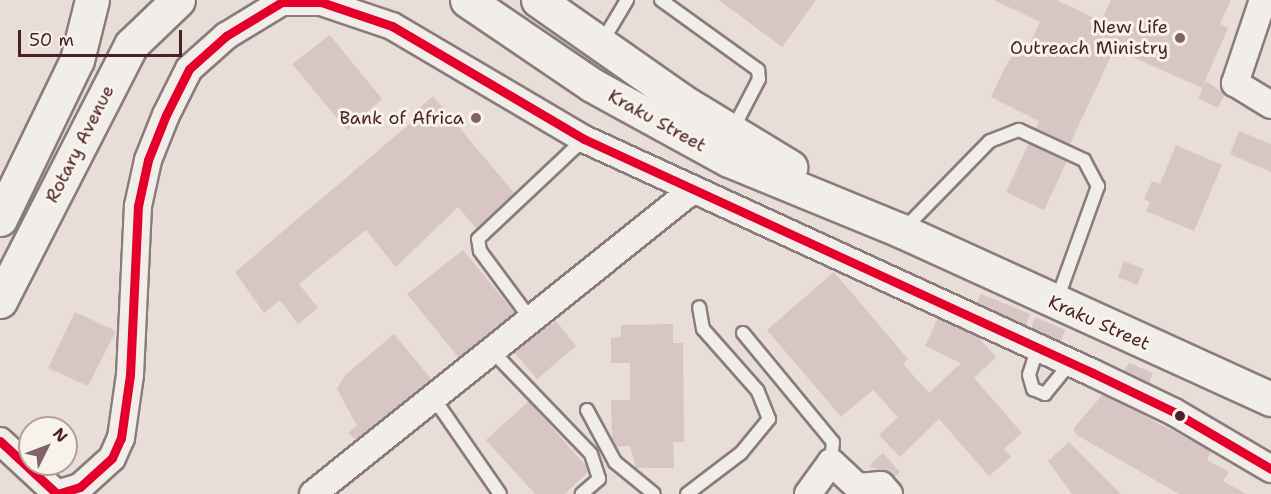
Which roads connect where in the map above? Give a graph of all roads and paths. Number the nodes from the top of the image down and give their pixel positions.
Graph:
1 (92, 0) edge
2 (178, 0) edge
3 (467, 0) edge
4 (538, 0) edge
5 (627, 0) edge
6 (661, 0) edge
7 (1263, 0) edge
8 (601, 43) junction
9 (1271, 105) edge
10 (731, 132) junction
11 (584, 139) junction
12 (693, 190) junction
13 (862, 213) junction
14 (0, 219) edge
15 (902, 231) junction
16 (0, 301) edge
17 (1056, 304) junction
18 (699, 307) dead end
19 (532, 321) junction
20 (743, 333) dead end
21 (1038, 347) junction
22 (493, 352) junction
23 (1071, 362) junction
24 (1271, 399) edge
25 (435, 400) junction
26 (586, 410) dead end
27 (0, 441) edge
28 (831, 462) junction
29 (1271, 469) edge
30 (313, 494) edge
31 (500, 494) edge
32 (582, 494) edge
33 (654, 494) edge
34 (687, 494) edge
35 (808, 494) edge
36 (889, 494) edge

1 - 14 main road
2 - 16 main road, Rotary Avenue
3 - 13 main road, Kraku Street
4 - 8 main road, Kraku Street
5 - 8 lane
6 - 10 lane
7 - 9 street
8 - 10 main road, Kraku Street
10 - 13 main road, Kraku Street
11 - 12 street
11 - 19 lane
11 - 27 street
12 - 19 street
12 - 21 street
13 - 15 main road, Kraku Street
15 - 17 main road, Kraku Street
15 - 17 lane
17 - 24 main road, Kraku Street
18 - 34 lane
19 - 22 street
20 - 28 lane
21 - 23 street
21 - 23 lane
22 - 25 street
22 - 32 lane
23 - 29 street
25 - 30 street
25 - 31 lane
26 - 33 lane
28 - 35 street
28 - 36 street

